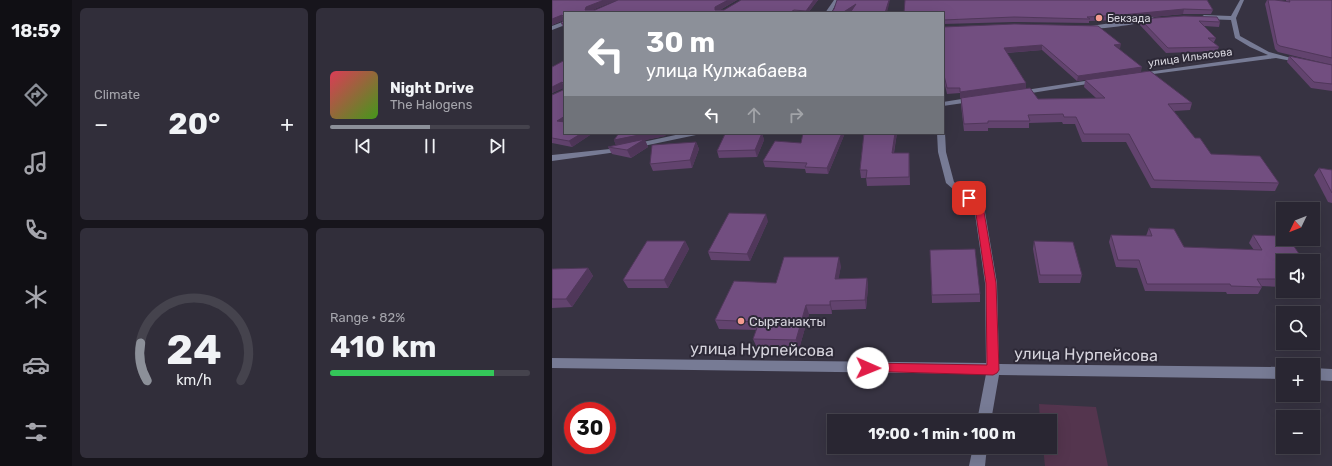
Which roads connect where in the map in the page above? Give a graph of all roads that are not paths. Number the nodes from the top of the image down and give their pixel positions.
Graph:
1 (836, 0) edge
2 (1242, 0) edge
3 (829, 12) edge
4 (1198, 17) edge
5 (1233, 18) junction
6 (1162, 19) edge
7 (564, 23) edge
8 (1084, 27) edge
9 (552, 28) edge
10 (1274, 56) junction
11 (1307, 64) edge
12 (1134, 76) edge
13 (1104, 81) edge
14 (1012, 94) edge
15 (981, 98) edge
16 (944, 104) edge
17 (691, 134) edge
18 (941, 134) edge
19 (552, 158) edge
20 (552, 363) edge
21 (993, 370) junction
22 (1276, 374) edge
23 (1320, 374) edge
24 (1332, 375) edge
25 (985, 414) edge
26 (979, 454) edge
27 (977, 466) edge

1 - 3 street
2 - 5 street
4 - 5 street
5 - 10 street
6 - 8 street
7 - 9 street
10 - 11 street
10 - 12 street, улица Ильясова
13 - 14 street
15 - 16 street
17 - 19 street
18 - 21 street
20 - 21 street, улица Нурпейсова
21 - 22 street, улица Нурпейсова
21 - 25 street
23 - 24 street
26 - 27 street

